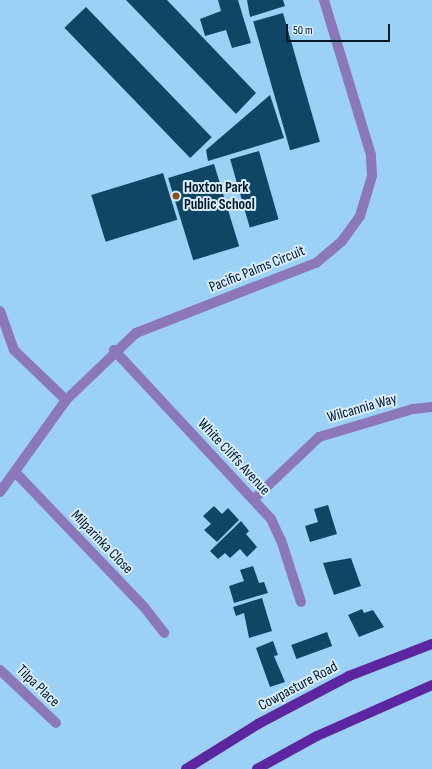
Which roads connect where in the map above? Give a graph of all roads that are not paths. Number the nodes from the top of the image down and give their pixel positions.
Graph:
1 (324, 0) edge
2 (0, 310) edge
3 (114, 350) junction
4 (66, 400) junction
5 (432, 407) edge
6 (16, 473) junction
7 (0, 492) edge
8 (254, 498) junction
9 (301, 602) dead end
10 (164, 634) dead end
11 (432, 644) edge
12 (0, 670) edge
13 (432, 685) edge
14 (56, 723) dead end
15 (186, 769) edge
16 (257, 769) edge

1 - 3 street, Pacific Palms Circuit
2 - 4 street
3 - 4 street, Pacific Palms Circuit
3 - 8 street, White Cliffs Avenue
4 - 6 street, Pacific Palms Circuit
5 - 8 street, Wilcannia Way
6 - 7 street, Pacific Palms Circuit
6 - 10 street, Milparinka Close
8 - 9 street, White Cliffs Avenue
11 - 15 main road, Cowpasture Road
12 - 14 street, Tilpa Place
13 - 16 main road

